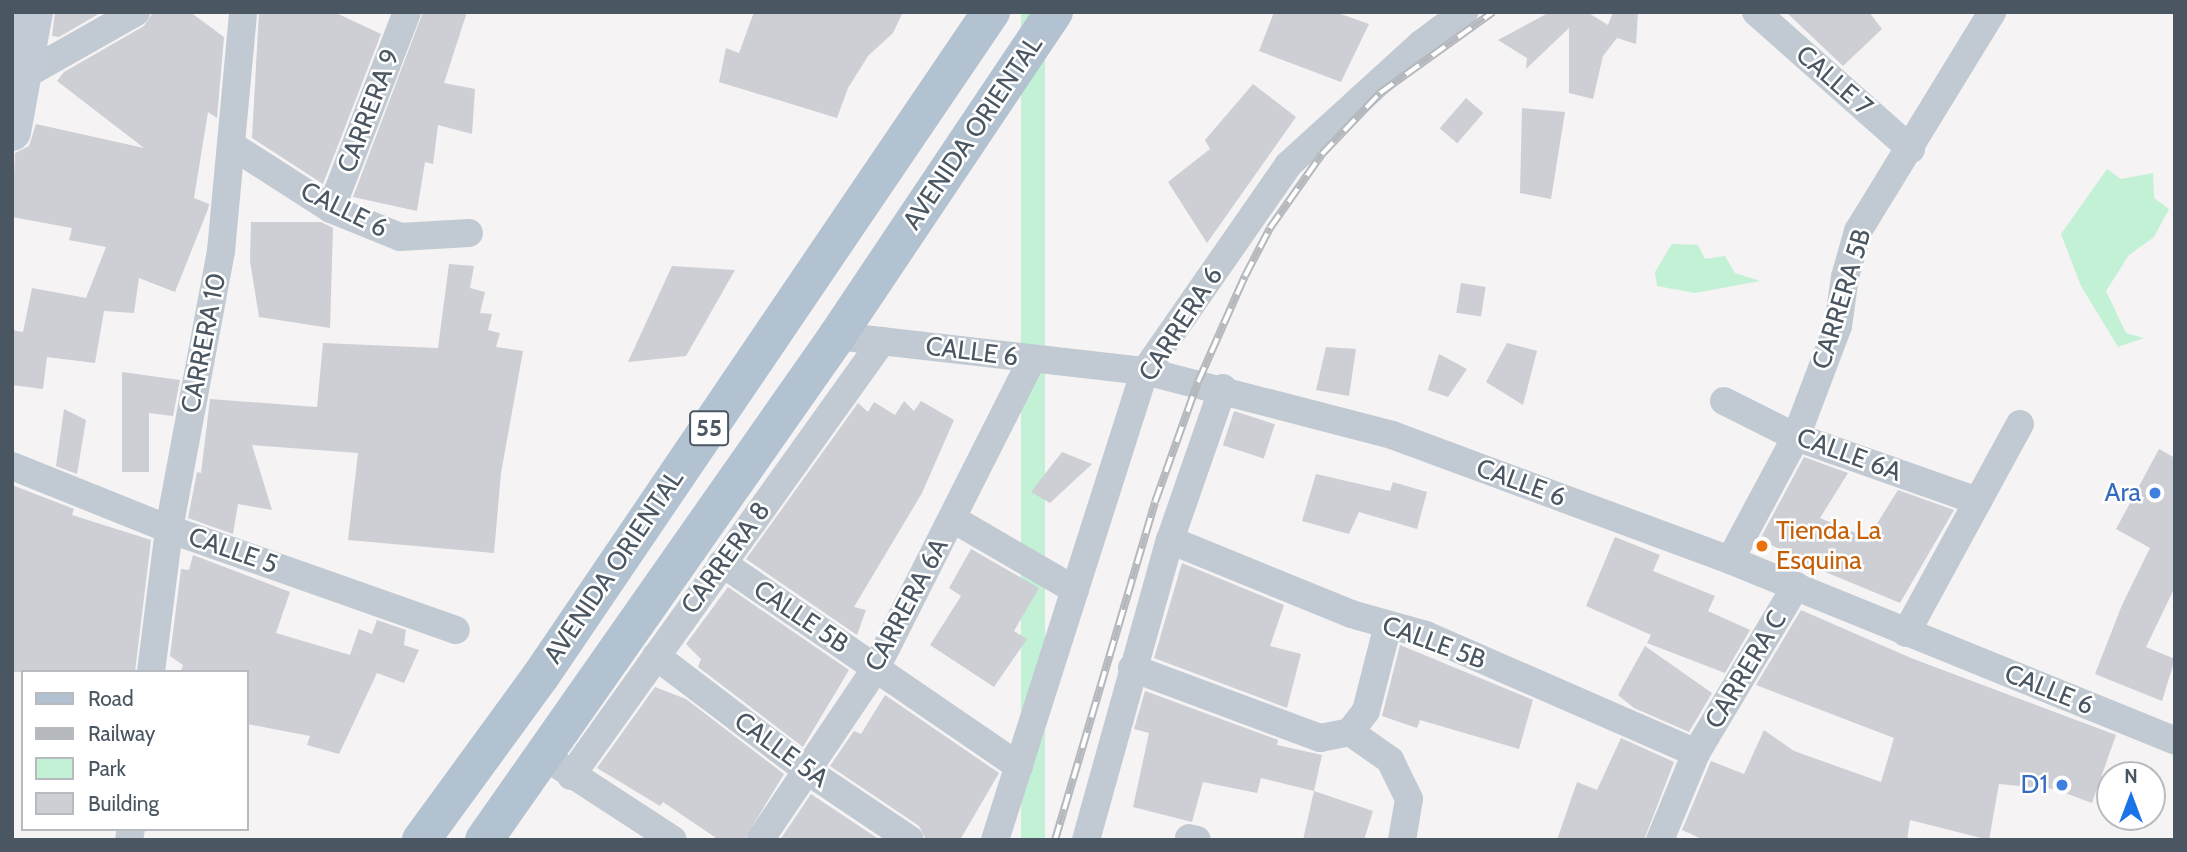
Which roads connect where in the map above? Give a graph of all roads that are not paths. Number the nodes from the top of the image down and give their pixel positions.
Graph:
1 (34, 12) edge
2 (136, 12) edge
3 (243, 12) edge
4 (407, 12) edge
5 (991, 12) edge
6 (1054, 12) edge
7 (1464, 12) edge
8 (1756, 12) edge
9 (1992, 12) edge
10 (23, 76) junction
11 (12, 132) edge
12 (231, 145) junction
13 (1911, 149) junction
14 (331, 209) junction
15 (469, 233) dead end
16 (837, 336) junction
17 (882, 341) junction
18 (1032, 359) junction
19 (1145, 371) junction
20 (1223, 388) junction
21 (1724, 401) dead end
22 (2020, 424) dead end
23 (1796, 437) junction
24 (12, 466) edge
25 (1978, 501) junction
26 (953, 519) junction
27 (169, 529) junction
28 (1170, 540) junction
29 (1730, 559) junction
30 (722, 563) junction
31 (1796, 586) junction
32 (1075, 590) junction
33 (1388, 625) junction
34 (456, 630) dead end
35 (1906, 633) junction
36 (656, 656) junction
37 (876, 668) junction
38 (1132, 668) junction
39 (151, 670) edge
40 (1350, 732) junction
41 (2175, 741) edge
42 (1696, 753) junction
43 (557, 765) junction
44 (1019, 766) junction
45 (806, 770) junction
46 (421, 840) edge
47 (484, 840) edge
48 (673, 840) edge
49 (760, 840) edge
50 (911, 840) edge
51 (995, 840) edge
52 (1086, 840) edge
53 (1402, 840) edge
54 (1660, 840) edge

1 - 10 main road
2 - 10 street
3 - 12 street, CARRERA 10
4 - 14 street, CARRERA 9
5 - 46 main road, AVENIDA ORIENTAL / 55
6 - 16 main road, AVENIDA ORIENTAL / 55
7 - 19 street, CARRERA 6
8 - 13 street, CALLE 7
9 - 13 street, CARRERA 5B
10 - 11 main road
12 - 14 street, CALLE 6
12 - 27 street, CARRERA 10
13 - 23 street, CARRERA 5B
14 - 15 street, CALLE 6
16 - 17 street, CALLE 6
16 - 43 main road, AVENIDA ORIENTAL / 55
17 - 18 street, CALLE 6
17 - 30 street, CARRERA 8
18 - 19 street, CALLE 6
18 - 26 street, CARRERA 6A
19 - 20 street, CALLE 6
19 - 32 street, CARRERA 6
20 - 28 street
20 - 29 street, CALLE 6
21 - 23 street, CALLE 6A
22 - 25 street
23 - 25 street, CALLE 6A
23 - 29 street, CARRERA 5B
24 - 27 street, CALLE 5
25 - 35 street
26 - 32 street
26 - 37 street, CARRERA 6A
27 - 34 street, CALLE 5
27 - 39 street, CARRERA 10
28 - 33 street, CALLE 5B
28 - 38 street
29 - 31 street, CALLE 6
30 - 36 street, CARRERA 8
30 - 37 street, CALLE 5B
31 - 35 street, CALLE 6
31 - 42 street, CARRERA C
32 - 44 street, CARRERA 6
33 - 40 street
33 - 42 street, CALLE 5B
35 - 41 street, CALLE 6
36 - 43 street, CARRERA 8
36 - 45 street, CALLE 5A
37 - 44 street, CALLE 5B
37 - 45 street, CARRERA 6A
38 - 40 street
38 - 52 street
40 - 53 street
42 - 54 street
43 - 47 main road, AVENIDA ORIENTAL / 55
43 - 48 street
44 - 51 street, CARRERA 6
45 - 49 street, CARRERA 6A
45 - 50 street, CALLE 5A

